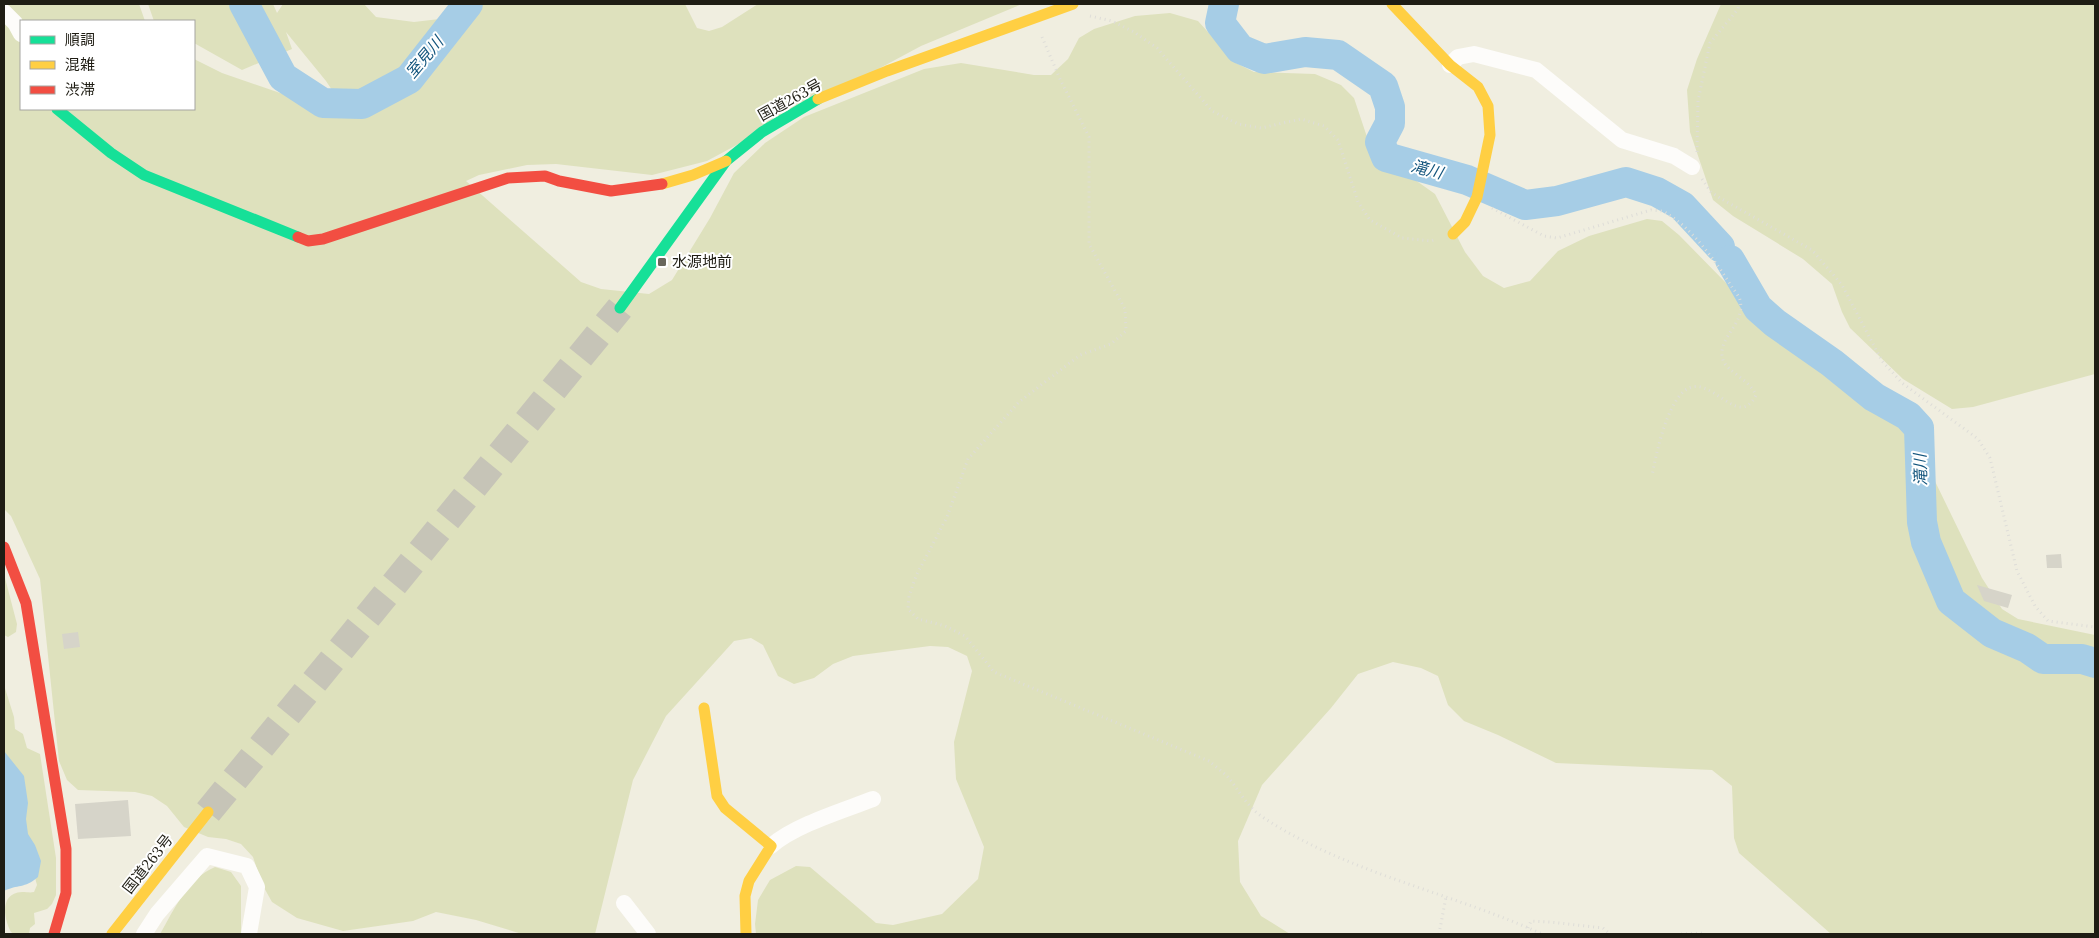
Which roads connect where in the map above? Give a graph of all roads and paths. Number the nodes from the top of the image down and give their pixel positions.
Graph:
1 (1073, 4) edge
2 (1392, 4) edge
3 (1740, 4) edge
4 (4, 12) edge
5 (1034, 18) junction
6 (20, 32) edge
7 (1450, 65) junction
8 (58, 110) edge
9 (726, 161) junction
10 (1692, 167) junction
11 (1476, 199) junction
12 (1453, 234) joint
13 (620, 308) tunnel mouth
14 (1652, 476) dead end
15 (4, 548) edge
16 (2095, 627) edge
17 (704, 708) dead end
18 (873, 799) dead end
19 (208, 812) tunnel mouth
20 (771, 846) junction
21 (1446, 897) junction
22 (624, 903) dead end
23 (1528, 928) junction
24 (1706, 933) dead end
25 (54, 934) edge
26 (112, 934) edge
27 (144, 934) edge
28 (249, 934) edge
29 (648, 934) edge
30 (746, 934) edge
31 (1439, 934) edge
32 (1542, 934) edge
33 (1610, 934) edge
34 (1681, 934) edge

1 - 5 main road, 国道263号
1 - 12 path
2 - 7 main road
3 - 10 path
4 - 6 street
5 - 9 main road, 国道263号
5 - 21 path
7 - 10 street
7 - 11 main road
8 - 9 main road
9 - 13 main road, 国道263号
10 - 16 path
11 - 12 main road
11 - 14 path
15 - 25 main road
17 - 20 main road
18 - 20 street
19 - 26 main road, 国道263号
20 - 30 main road
21 - 23 path
21 - 31 path
22 - 29 street
23 - 32 path
23 - 33 path
24 - 34 path
27 - 28 street

